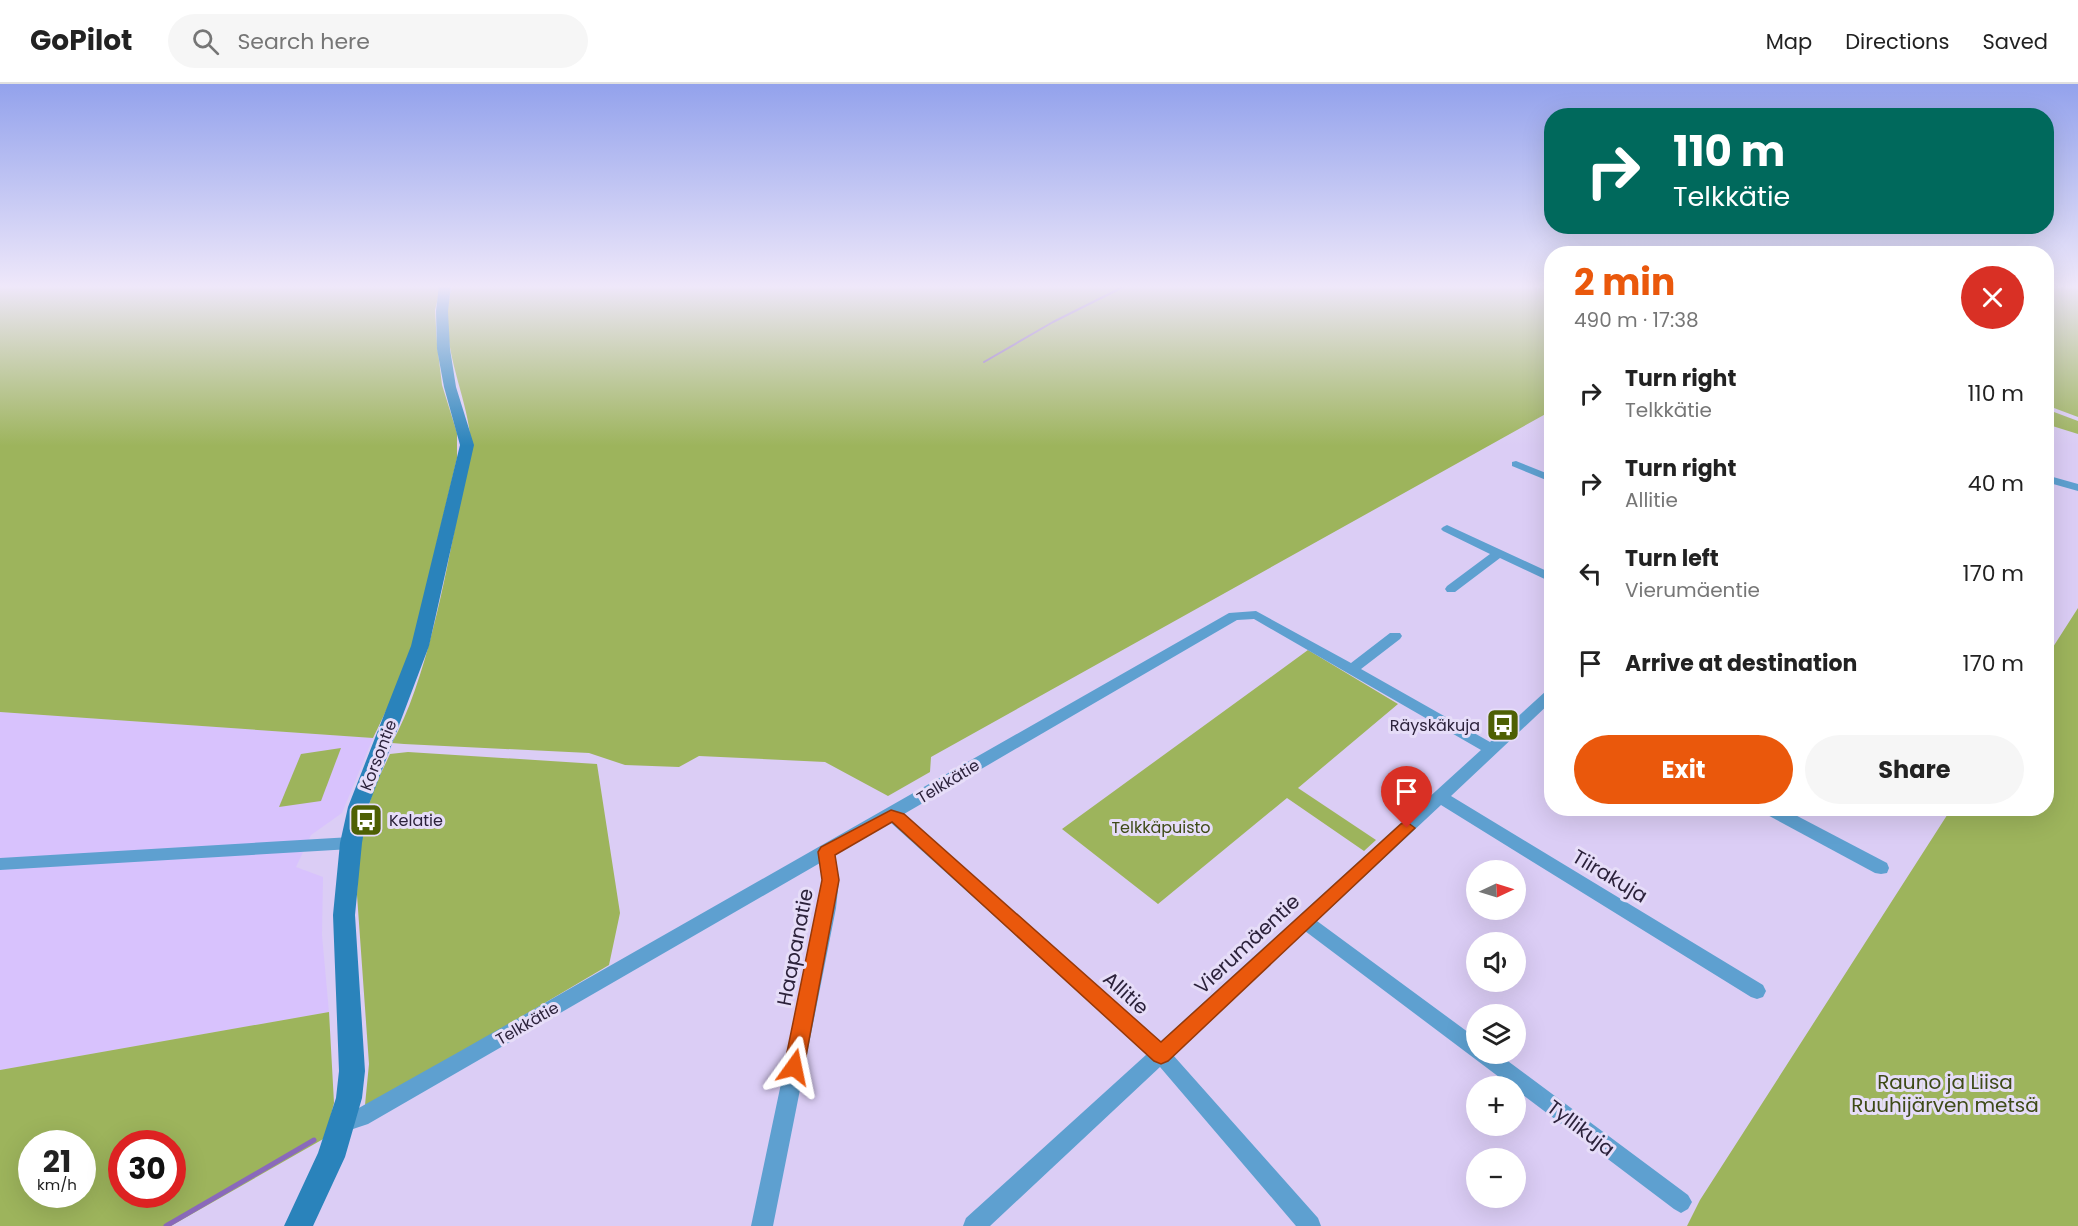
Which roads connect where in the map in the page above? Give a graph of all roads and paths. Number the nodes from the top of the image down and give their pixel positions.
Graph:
1 (443, 339) edge
2 (1516, 464) dead end
3 (1544, 476) edge
4 (2054, 480) edge
5 (2078, 488) edge
6 (1447, 529) dead end
7 (1498, 554) junction
8 (1544, 575) edge
9 (1451, 589) dead end
10 (1395, 636) dead end
11 (1351, 670) junction
12 (1544, 700) edge
13 (1490, 749) junction
14 (1441, 797) junction
15 (891, 816) junction
16 (1783, 816) edge
17 (351, 843) junction
18 (826, 852) junction
19 (0, 864) edge
20 (1881, 868) dead end
21 (1304, 921) junction
22 (1757, 991) dead end
23 (1466, 1042) edge
24 (1161, 1055) junction
25 (1497, 1064) edge
26 (344, 1122) junction
27 (1681, 1202) dead end
28 (976, 1225) edge
29 (298, 1226) edge
30 (762, 1226) edge
31 (1310, 1226) edge

1 - 17 main road, Korsontie
2 - 3 street
4 - 5 street
6 - 7 street
7 - 8 street
7 - 9 street
10 - 11 street
11 - 13 street, Telkkätie
11 - 15 street, Telkkätie
12 - 13 street, Vierumäentie
13 - 14 street, Vierumäentie
14 - 21 street, Vierumäentie
14 - 22 street, Tiirakuja
15 - 18 street, Telkkätie
15 - 24 street, Allitie
16 - 20 street
17 - 19 street
17 - 26 main road, Korsontie
18 - 26 street, Telkkätie
18 - 30 street, Haapanatie
21 - 23 street
21 - 24 street, Vierumäentie
24 - 28 street, Vierumäentie
24 - 31 street, Allitie
25 - 27 street, Tyllikuja
26 - 29 main road, Korsontie

